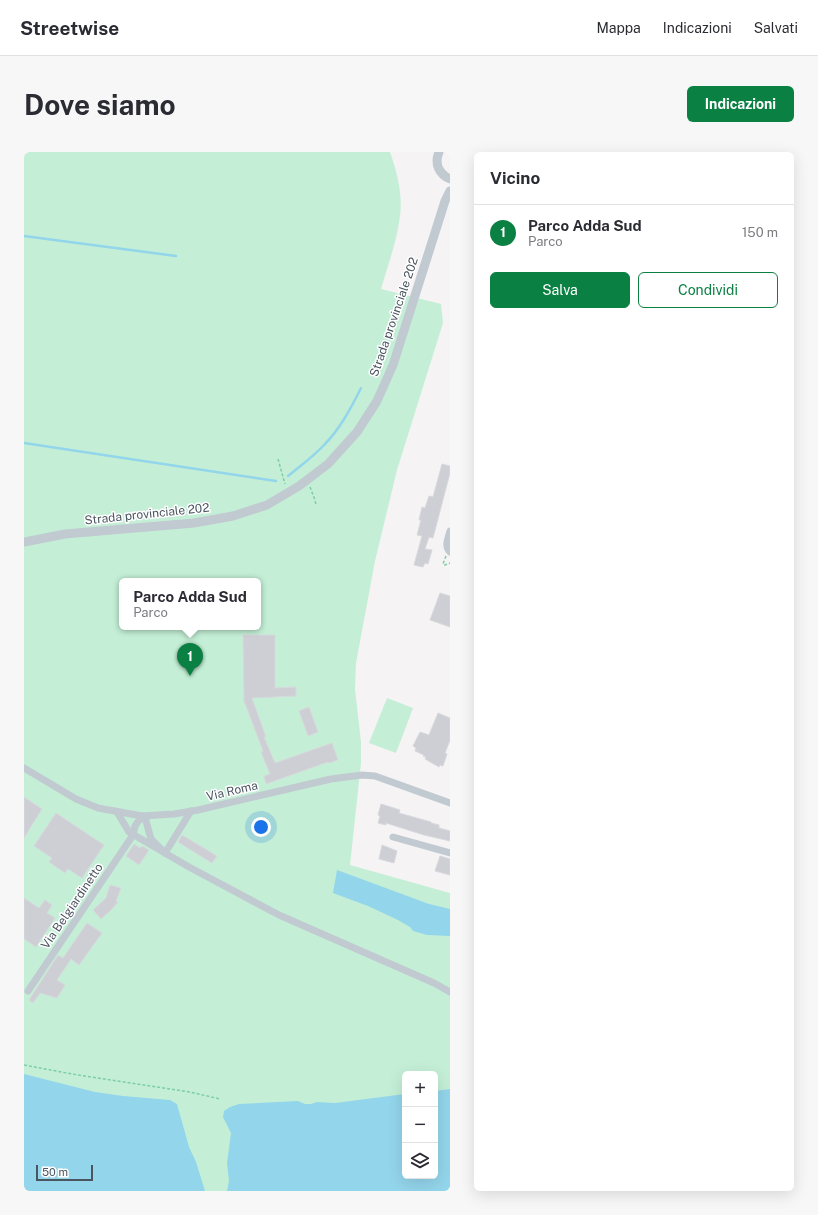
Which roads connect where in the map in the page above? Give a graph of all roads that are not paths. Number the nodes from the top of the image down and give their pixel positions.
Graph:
1 (439, 152) edge
2 (442, 174) junction
3 (450, 179) edge
4 (450, 191) edge
5 (445, 202) junction
6 (450, 531) edge
7 (24, 542) edge
8 (449, 552) edge
9 (24, 768) edge
10 (450, 803) edge
11 (191, 811) junction
12 (117, 812) junction
13 (142, 816) junction
14 (155, 816) junction
15 (147, 825) junction
16 (133, 835) junction
17 (393, 837) dead end
18 (450, 852) edge
19 (165, 854) junction
20 (28, 991) dead end
21 (450, 992) edge

1 - 2 street, Strada provinciale 202
2 - 3 street
2 - 5 street, Strada provinciale 202
4 - 5 street, Strada provinciale 202
5 - 7 street, Strada provinciale 202
6 - 8 street
9 - 12 street, Via Roma
10 - 11 street, Via Roma
11 - 14 street, Via Roma
11 - 19 street
12 - 13 street, Via Roma
12 - 16 street
13 - 14 street, Via Roma
13 - 15 street
13 - 16 street
14 - 15 street
15 - 16 street
15 - 19 street
16 - 19 street
16 - 20 street, Via Belgiardinetto
17 - 18 street
19 - 21 street

